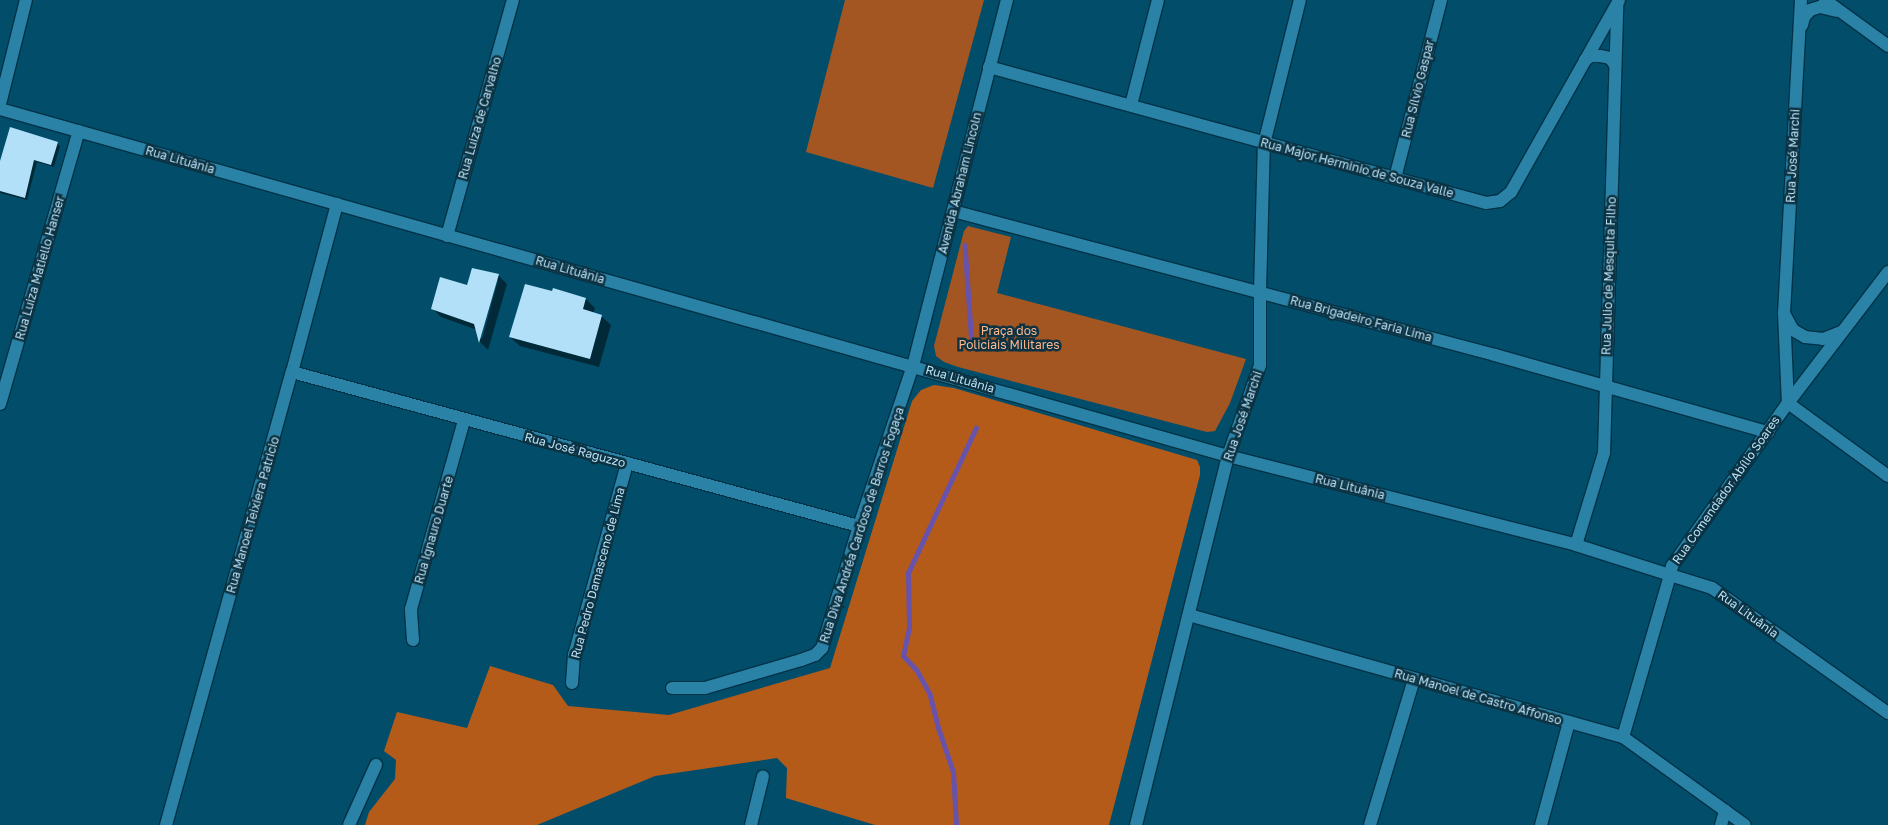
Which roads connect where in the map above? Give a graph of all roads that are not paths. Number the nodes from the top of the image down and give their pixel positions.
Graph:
1 (26, 0) edge
2 (513, 0) edge
3 (1007, 0) edge
4 (1158, 0) edge
5 (1300, 0) edge
6 (1441, 0) edge
7 (1801, 0) edge
8 (1825, 0) edge
9 (1618, 2) edge
10 (1844, 14) junction
11 (1799, 33) junction
12 (1888, 46) edge
13 (1585, 60) junction
14 (1615, 65) junction
15 (989, 67) junction
16 (0, 104) edge
17 (1131, 105) junction
18 (0, 109) edge
19 (79, 132) junction
20 (1264, 144) junction
21 (1395, 178) junction
22 (336, 204) junction
23 (953, 211) junction
24 (447, 236) junction
25 (1888, 272) edge
26 (1260, 292) junction
27 (1784, 312) junction
28 (1841, 332) junction
29 (913, 366) junction
30 (292, 372) junction
31 (1606, 385) junction
32 (1788, 403) junction
33 (0, 404) edge
34 (464, 420) junction
35 (1768, 432) junction
36 (1228, 456) junction
37 (627, 464) junction
38 (1888, 476) edge
39 (859, 526) junction
40 (1576, 545) junction
41 (1670, 575) junction
42 (1189, 615) junction
43 (414, 640) dead end
44 (1414, 679) junction
45 (572, 683) dead end
46 (672, 688) dead end
47 (1888, 714) edge
48 (1569, 722) junction
49 (1623, 737) junction
50 (376, 765) dead end
51 (763, 776) dead end
52 (1725, 811) junction
53 (166, 825) edge
54 (350, 825) edge
55 (751, 825) edge
56 (1136, 825) edge
57 (1370, 825) edge
58 (1542, 825) edge
59 (1721, 825) edge
60 (1745, 825) edge

1 - 16 street
2 - 24 street, Rua Luiza de Carvalho
3 - 15 street, Avenida Abraham Lincoln
4 - 17 street
5 - 20 street, Rua José Marchi
6 - 21 street, Rua Sílvio Gaspar
7 - 11 street, Rua José Marchi
8 - 10 street
9 - 13 street, Rua Major Herminio de Souza Valle
9 - 14 street, Rua Julio de Mesquita Filho
10 - 11 street
10 - 12 street
11 - 27 street, Rua José Marchi
13 - 14 street
13 - 21 street, Rua Major Herminio de Souza Valle
14 - 31 street, Rua Julio de Mesquita Filho
15 - 17 street, Rua Major Herminio de Souza Valle
15 - 23 street, Avenida Abraham Lincoln
17 - 20 street, Rua Major Herminio de Souza Valle
18 - 19 street, Rua Lituânia
19 - 22 street, Rua Lituânia
19 - 33 street, Rua Luiza Matiello Hanser
20 - 21 street, Rua Major Herminio de Souza Valle
20 - 26 street, Rua José Marchi
22 - 24 street, Rua Lituânia
22 - 30 street, Rua Manoel Teixiera Patricio
23 - 26 street, Rua Brigadeiro Faria Lima
23 - 29 street, Avenida Abraham Lincoln
24 - 29 street, Rua Lituânia
25 - 28 street, Rua Comendador Abílio Soares
26 - 31 street, Rua Brigadeiro Faria Lima
26 - 36 street, Rua José Marchi
27 - 28 street
27 - 32 street, Rua José Marchi
28 - 32 street, Rua Comendador Abílio Soares
29 - 36 street, Rua Lituânia
29 - 39 street, Rua Diva Andréa Cardoso de Barros Fogaça
30 - 34 street, Rua José Raguzzo
30 - 53 street, Rua Manoel Teixiera Patricio
31 - 35 street, Rua Brigadeiro Faria Lima
31 - 40 street, Rua Julio de Mesquita Filho
32 - 35 street, Rua Comendador Abílio Soares
32 - 38 street
34 - 37 street, Rua José Raguzzo
34 - 43 street, Rua Ignauro Duarte
35 - 41 street, Rua Comendador Abílio Soares
36 - 40 street, Rua Lituânia
36 - 42 street, Rua José Marchi
37 - 39 street, Rua José Raguzzo
37 - 45 street, Rua Pedro Damasceno de Lima
39 - 46 street, Rua Diva Andréa Cardoso de Barros Fogaça
40 - 41 street, Rua Lituânia
41 - 47 street, Rua Lituânia
41 - 49 street, Rua Comendador Abílio Soares
42 - 44 street, Rua Manoel de Castro Affonso
42 - 56 street, Rua José Marchi
44 - 48 street, Rua Manoel de Castro Affonso
44 - 57 street
48 - 49 street, Rua Manoel de Castro Affonso
48 - 58 street
49 - 52 street, Rua Manoel de Castro Affonso
50 - 54 street
51 - 55 street
52 - 59 street
52 - 60 street, Rua Manoel de Castro Affonso

